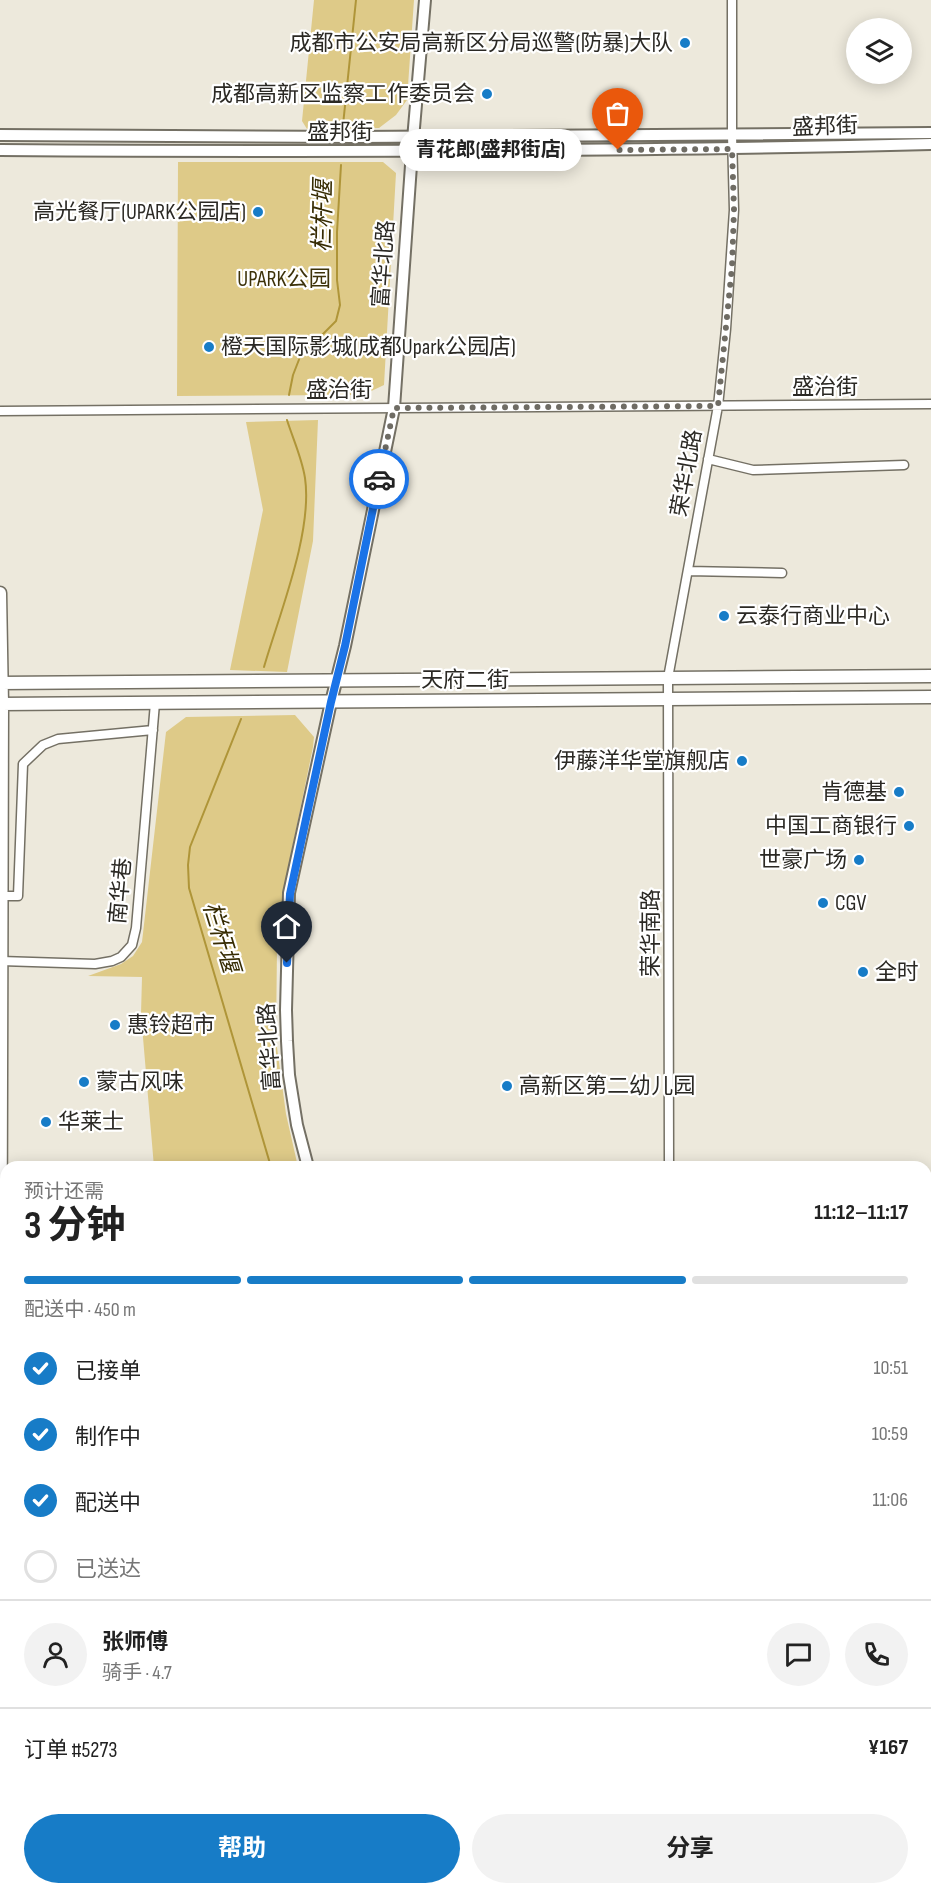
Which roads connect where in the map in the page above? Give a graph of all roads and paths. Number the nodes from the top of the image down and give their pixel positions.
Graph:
1 (425, 0) edge
2 (732, 0) edge
3 (931, 133) edge
4 (0, 135) edge
5 (732, 135) junction
6 (413, 136) junction
7 (931, 144) edge
8 (732, 149) junction
9 (0, 150) edge
10 (412, 151) junction
11 (931, 404) edge
12 (718, 406) junction
13 (394, 408) junction
14 (0, 411) edge
15 (708, 459) junction
16 (904, 465) dead end
17 (688, 571) junction
18 (782, 573) dead end
19 (0, 593) edge
20 (931, 676) edge
21 (668, 678) junction
22 (336, 680) junction
23 (1, 683) edge
24 (931, 697) edge
25 (668, 699) junction
26 (331, 702) junction
27 (155, 703) junction
28 (1, 704) edge
29 (153, 730) junction
30 (2, 896) junction
31 (2, 961) junction
32 (1, 1161) edge
33 (306, 1161) edge
34 (669, 1161) edge
35 (0, 1234) edge
36 (0, 1246) edge
37 (0, 1486) edge

1 - 6 street, 富华北路
2 - 5 street, 荣华北路
3 - 5 street, 盛邦街
4 - 6 street, 盛邦街
5 - 6 street, 盛邦街
5 - 8 street, 荣华北路
6 - 10 street, 富华北路
7 - 8 street, 盛邦街
8 - 10 street, 盛邦街
8 - 12 street, 荣华北路
9 - 10 street, 盛邦街
10 - 13 street, 富华北路
11 - 12 street, 盛治街
12 - 13 street, 盛治街
12 - 15 street, 荣华北路
13 - 14 street, 盛治街
13 - 22 street, 富华北路
15 - 16 street
15 - 17 street, 荣华北路
17 - 18 street
17 - 21 street, 荣华北路
19 - 23 main road
20 - 21 main road, 天府二街
21 - 22 main road, 天府二街
21 - 25 street, 荣华北路
22 - 23 main road, 天府二街
22 - 26 street, 富华北路
23 - 28 main road
24 - 25 main road, 天府二街
25 - 26 main road, 天府二街
25 - 34 street, 荣华南路
26 - 27 main road, 天府二街
26 - 33 street, 富华北路
27 - 28 main road, 天府二街
27 - 29 street, 南华巷
28 - 30 main road
29 - 30 street
29 - 31 street, 南华巷
30 - 31 main road
31 - 32 main road
35 - 36 main road
36 - 37 main road

